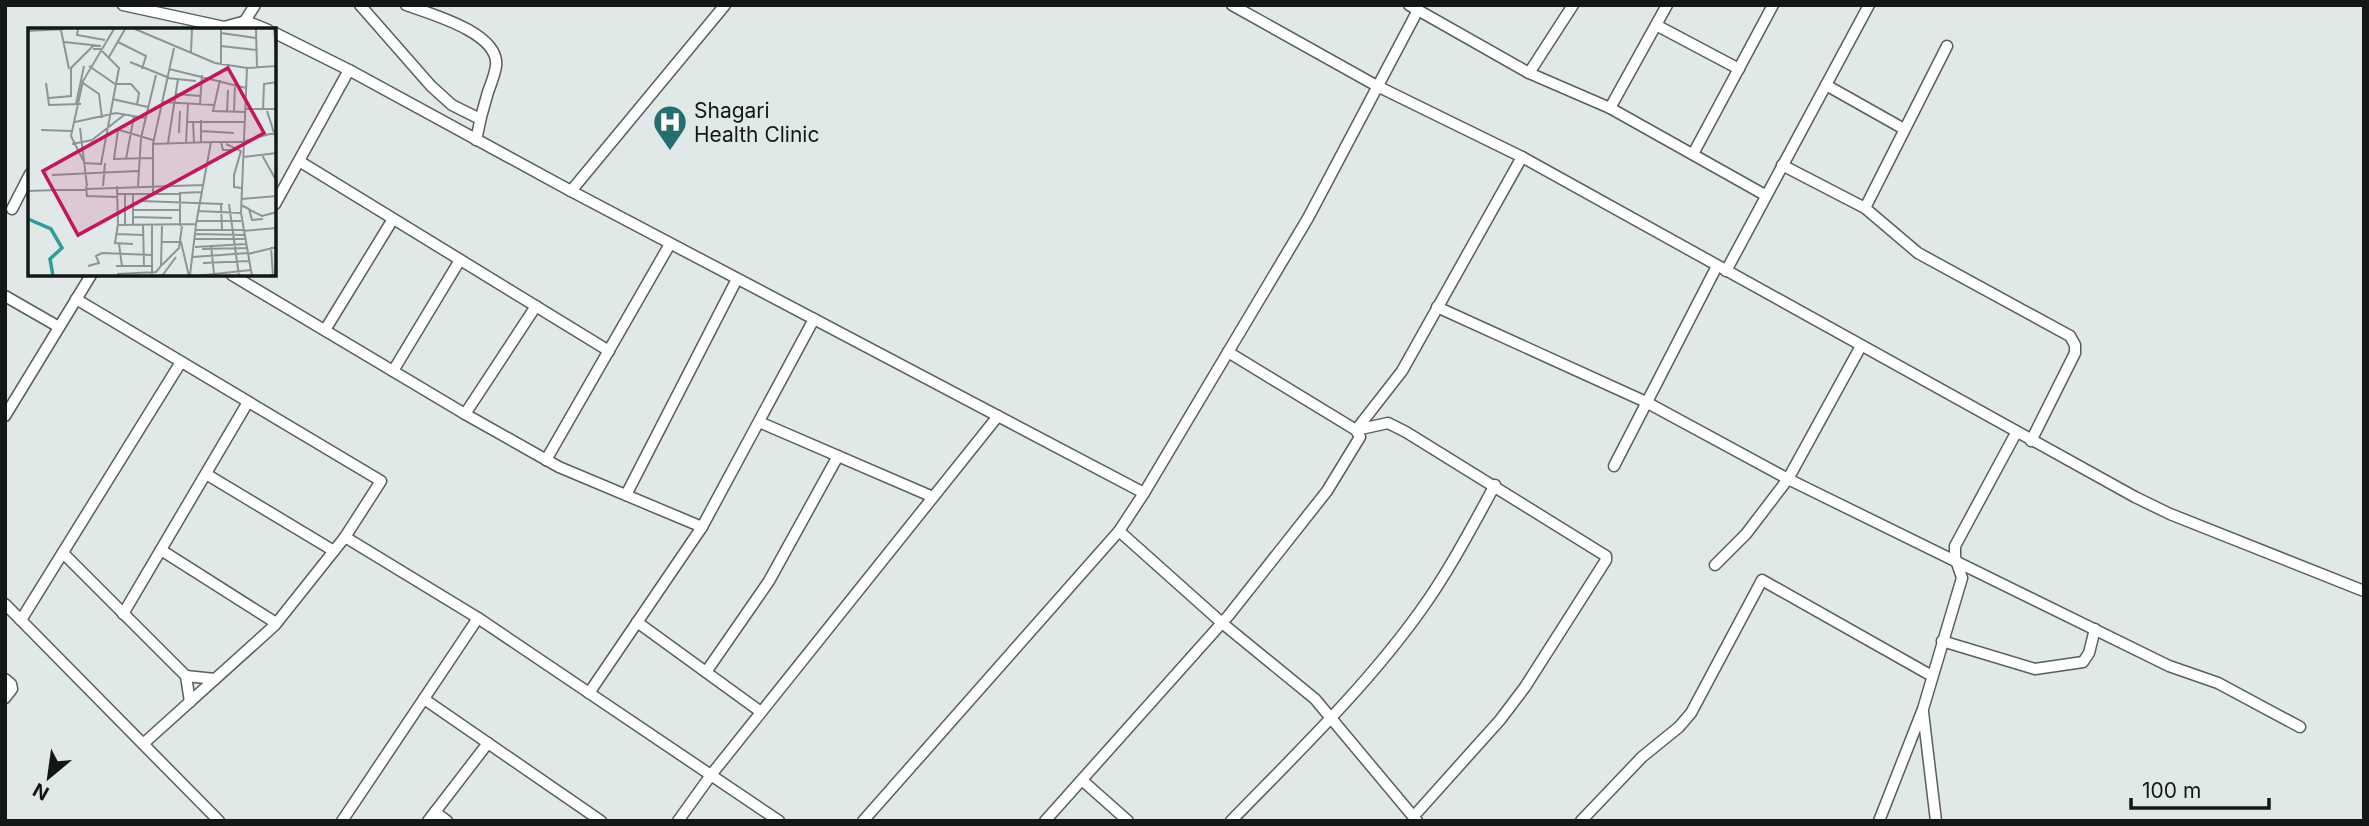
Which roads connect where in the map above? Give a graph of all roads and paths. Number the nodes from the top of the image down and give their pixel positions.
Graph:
1 (123, 5) edge
2 (255, 5) edge
3 (360, 5) edge
4 (407, 5) edge
5 (725, 5) edge
6 (1232, 5) edge
7 (1573, 5) edge
8 (1667, 5) edge
9 (1773, 5) edge
10 (1869, 5) edge
11 (1413, 8) edge
12 (243, 25) edge
13 (1656, 25) junction
14 (276, 34) edge
15 (1947, 46) dead end
16 (1739, 69) junction
17 (349, 70) junction
18 (1530, 73) junction
19 (1826, 85) junction
20 (1377, 86) junction
21 (1611, 108) junction
22 (480, 119) junction
23 (1904, 129) junction
24 (476, 140) junction
25 (1693, 154) junction
26 (1522, 158) junction
27 (299, 161) junction
28 (1782, 165) junction
29 (28, 178) edge
30 (570, 191) junction
31 (1765, 195) junction
32 (276, 202) edge
33 (1865, 208) junction
34 (12, 209) dead end
35 (393, 219) junction
36 (670, 244) junction
37 (460, 260) junction
38 (1722, 268) junction
39 (90, 276) edge
40 (236, 276) edge
41 (737, 279) junction
42 (5, 296) edge
43 (76, 299) junction
44 (536, 306) junction
45 (1437, 307) junction
46 (814, 320) junction
47 (59, 327) junction
48 (325, 330) junction
49 (1861, 346) junction
50 (609, 351) junction
51 (1228, 352) junction
52 (181, 362) junction
53 (393, 371) junction
54 (248, 402) junction
55 (1646, 402) junction
56 (465, 414) junction
57 (5, 415) edge
58 (998, 416) junction
59 (759, 422) junction
60 (1356, 430) junction
61 (2016, 433) junction
62 (2031, 441) junction
63 (838, 456) junction
64 (546, 460) junction
65 (1614, 466) dead end
66 (206, 474) junction
67 (1788, 479) junction
68 (1494, 485) junction
69 (1144, 493) junction
70 (626, 495) junction
71 (933, 497) junction
72 (702, 527) junction
73 (1119, 531) junction
74 (345, 537) junction
75 (161, 550) junction
76 (334, 551) junction
77 (63, 553) junction
78 (1957, 562) junction
79 (1715, 565) dead end
80 (2364, 591) edge
81 (5, 604) edge
82 (123, 614) junction
83 (478, 618) junction
84 (21, 620) junction
85 (637, 622) junction
86 (276, 623) junction
87 (1222, 623) junction
88 (2095, 629) junction
89 (1942, 641) junction
90 (706, 672) junction
91 (186, 676) junction
92 (1932, 676) junction
93 (5, 679) edge
94 (215, 679) junction
95 (589, 692) junction
96 (5, 698) edge
97 (424, 699) junction
98 (190, 702) junction
99 (1923, 709) junction
100 (761, 712) junction
101 (1331, 717) junction
102 (2300, 727) dead end
103 (488, 743) junction
104 (143, 744) junction
105 (711, 775) junction
106 (1083, 781) junction
107 (432, 816) edge
108 (1416, 818) edge
109 (219, 821) edge
110 (342, 821) edge
111 (447, 821) edge
112 (601, 821) edge
113 (678, 821) edge
114 (779, 821) edge
115 (863, 821) edge
116 (1045, 821) edge
117 (1128, 821) edge
118 (1231, 821) edge
119 (1581, 821) edge
120 (1879, 821) edge
121 (1936, 821) edge

1 - 12 street
2 - 12 street
3 - 22 street
4 - 22 street
5 - 30 street
6 - 20 street
7 - 18 street
8 - 13 street
9 - 16 street
10 - 19 street
11 - 18 street
11 - 20 street
13 - 16 street
13 - 21 street
14 - 17 street
15 - 23 street
16 - 25 street
17 - 24 street
17 - 27 street
18 - 21 street
19 - 23 street
19 - 28 street
20 - 26 street
20 - 51 street
21 - 25 street
22 - 24 street
23 - 33 street
24 - 30 street
25 - 31 street
26 - 38 street
26 - 45 street
27 - 32 street
27 - 35 street
28 - 31 street
28 - 33 street
29 - 34 street
30 - 36 street
31 - 38 street
33 - 62 street
35 - 37 street
35 - 48 street
36 - 41 street
36 - 50 street
37 - 44 street
37 - 53 street
38 - 49 street
38 - 55 street
39 - 43 street
40 - 48 street
41 - 46 street
41 - 70 street
42 - 47 street
43 - 47 street
43 - 52 street
44 - 50 street
44 - 56 street
45 - 55 street
45 - 60 street
46 - 58 street
46 - 59 street
47 - 57 street
48 - 53 street
49 - 61 street
49 - 67 street
50 - 64 street
51 - 60 street
51 - 69 street
52 - 54 street
52 - 77 street
53 - 56 street
54 - 66 street
54 - 74 street
55 - 65 street
55 - 67 street
56 - 64 street
58 - 69 street
58 - 71 street
59 - 63 street
59 - 72 street
60 - 68 street
60 - 87 street
61 - 62 street
61 - 78 street
62 - 80 street
63 - 71 street
63 - 90 street
64 - 70 street
66 - 75 street
66 - 76 street
67 - 78 street
67 - 79 street
68 - 101 street
68 - 108 street
69 - 73 street
70 - 72 street
71 - 100 street
72 - 85 street
73 - 87 street
73 - 115 street
74 - 76 street
74 - 83 street
75 - 82 street
75 - 86 street
76 - 86 street
77 - 82 street
77 - 84 street
78 - 88 street
78 - 89 street
81 - 84 street
82 - 91 street
83 - 95 street
83 - 97 street
84 - 104 street
85 - 90 street
85 - 95 street
86 - 94 street
87 - 101 street
87 - 106 street
88 - 89 street
88 - 102 street
89 - 92 street
90 - 100 street
91 - 94 street
91 - 98 street
92 - 99 street
92 - 119 street
93 - 96 street
94 - 98 street
95 - 105 street
97 - 103 street
97 - 110 street
98 - 104 street
99 - 120 street
99 - 121 street
100 - 105 street
101 - 108 street
101 - 118 street
103 - 107 street
103 - 112 street
104 - 109 street
105 - 113 street
105 - 114 street
106 - 116 street
106 - 117 street
107 - 111 street

